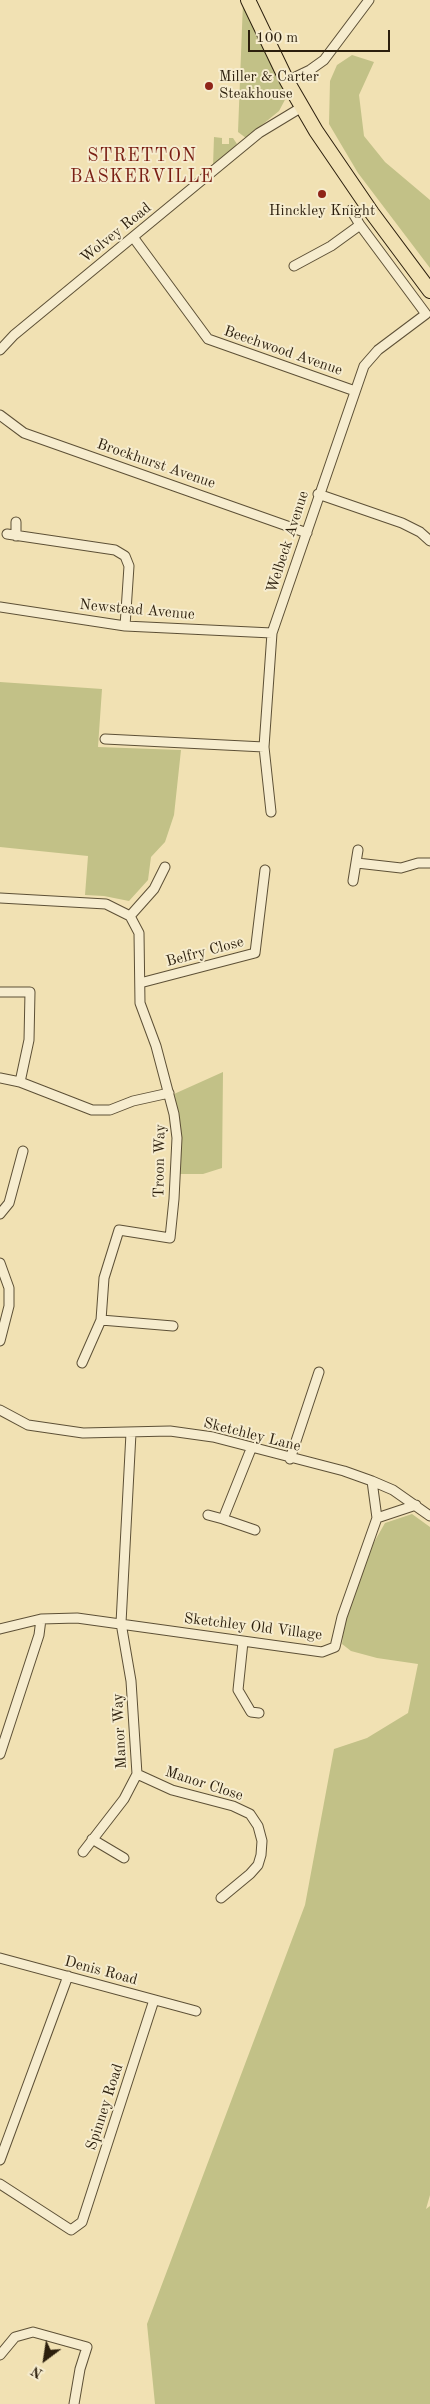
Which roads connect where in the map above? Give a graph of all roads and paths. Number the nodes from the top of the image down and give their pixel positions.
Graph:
1 (248, 0) edge
2 (369, 0) edge
3 (287, 81) junction
4 (302, 107) junction
5 (351, 210) dead end
6 (360, 225) junction
7 (133, 237) junction
8 (294, 266) dead end
9 (430, 291) edge
10 (0, 350) edge
11 (355, 391) junction
12 (0, 415) edge
13 (318, 494) junction
14 (16, 522) dead end
15 (307, 533) junction
16 (430, 540) edge
17 (0, 607) edge
18 (125, 626) junction
19 (272, 633) junction
20 (105, 739) dead end
21 (264, 747) junction
22 (271, 812) dead end
23 (358, 850) dead end
24 (357, 863) junction
25 (430, 863) edge
26 (165, 867) dead end
27 (266, 870) dead end
28 (354, 881) dead end
29 (0, 898) edge
30 (130, 916) junction
31 (140, 983) junction
32 (0, 992) edge
33 (0, 1078) edge
34 (20, 1082) junction
35 (169, 1093) junction
36 (23, 1151) dead end
37 (0, 1214) edge
38 (0, 1263) edge
39 (101, 1320) junction
40 (172, 1326) dead end
41 (0, 1341) edge
42 (82, 1363) dead end
43 (319, 1372) dead end
44 (0, 1410) edge
45 (130, 1433) junction
46 (251, 1449) junction
47 (290, 1459) junction
48 (372, 1481) junction
49 (416, 1505) junction
50 (208, 1515) dead end
51 (430, 1516) edge
52 (377, 1518) junction
53 (223, 1519) junction
54 (255, 1530) dead end
55 (41, 1619) junction
56 (121, 1623) junction
57 (0, 1629) edge
58 (243, 1642) junction
59 (260, 1713) dead end
60 (0, 1754) edge
61 (137, 1774) junction
62 (92, 1839) junction
63 (83, 1852) dead end
64 (124, 1858) dead end
65 (221, 1898) dead end
66 (0, 1958) edge
67 (68, 1976) junction
68 (154, 2000) junction
69 (196, 2011) dead end
70 (0, 2160) edge
71 (0, 2184) edge
72 (0, 2355) edge
73 (74, 2404) edge

1 - 3 highway
2 - 3 street
3 - 4 highway
4 - 7 street, Wolvey Road
4 - 9 highway
5 - 6 street
6 - 8 street
6 - 11 street, Welbeck Avenue
7 - 10 street, Wolvey Road
7 - 11 street, Beechwood Avenue
11 - 13 street, Welbeck Avenue
12 - 15 street, Brockhurst Avenue
13 - 15 street, Welbeck Avenue
13 - 16 street
14 - 18 street
15 - 19 street, Welbeck Avenue
17 - 18 street, Newstead Avenue
18 - 19 street, Newstead Avenue
19 - 21 street, Welbeck Avenue
20 - 21 street
21 - 22 street, Welbeck Avenue
23 - 24 street
24 - 25 street
24 - 28 street
26 - 30 street
27 - 31 street, Belfry Close
29 - 30 street
30 - 31 street, Troon Way
31 - 35 street, Troon Way
32 - 34 street
33 - 34 street
34 - 35 street
35 - 39 street, Troon Way
36 - 37 street
38 - 41 street
39 - 40 street
39 - 42 street
43 - 47 street
44 - 45 street, Sketchley Lane
45 - 46 street, Sketchley Lane
45 - 56 street, Manor Way
46 - 47 street, Sketchley Lane
46 - 53 street
47 - 48 street, Sketchley Lane
48 - 49 street, Sketchley Lane
48 - 52 street, Sketchley Old Village
49 - 51 street, Sketchley Lane
49 - 52 street
50 - 53 street
52 - 58 street, Sketchley Old Village
53 - 54 street
55 - 56 street, Sketchley Old Village
55 - 57 street, Sketchley Old Village
55 - 60 street
56 - 58 street, Sketchley Old Village
56 - 61 street, Manor Way
58 - 59 street
61 - 62 street, Manor Way
61 - 65 street, Manor Close
62 - 63 street, Manor Way
62 - 64 street
66 - 67 street, Denis Road
67 - 68 street, Denis Road
67 - 70 street
68 - 69 street, Denis Road
68 - 71 street, Spinney Road
72 - 73 street

